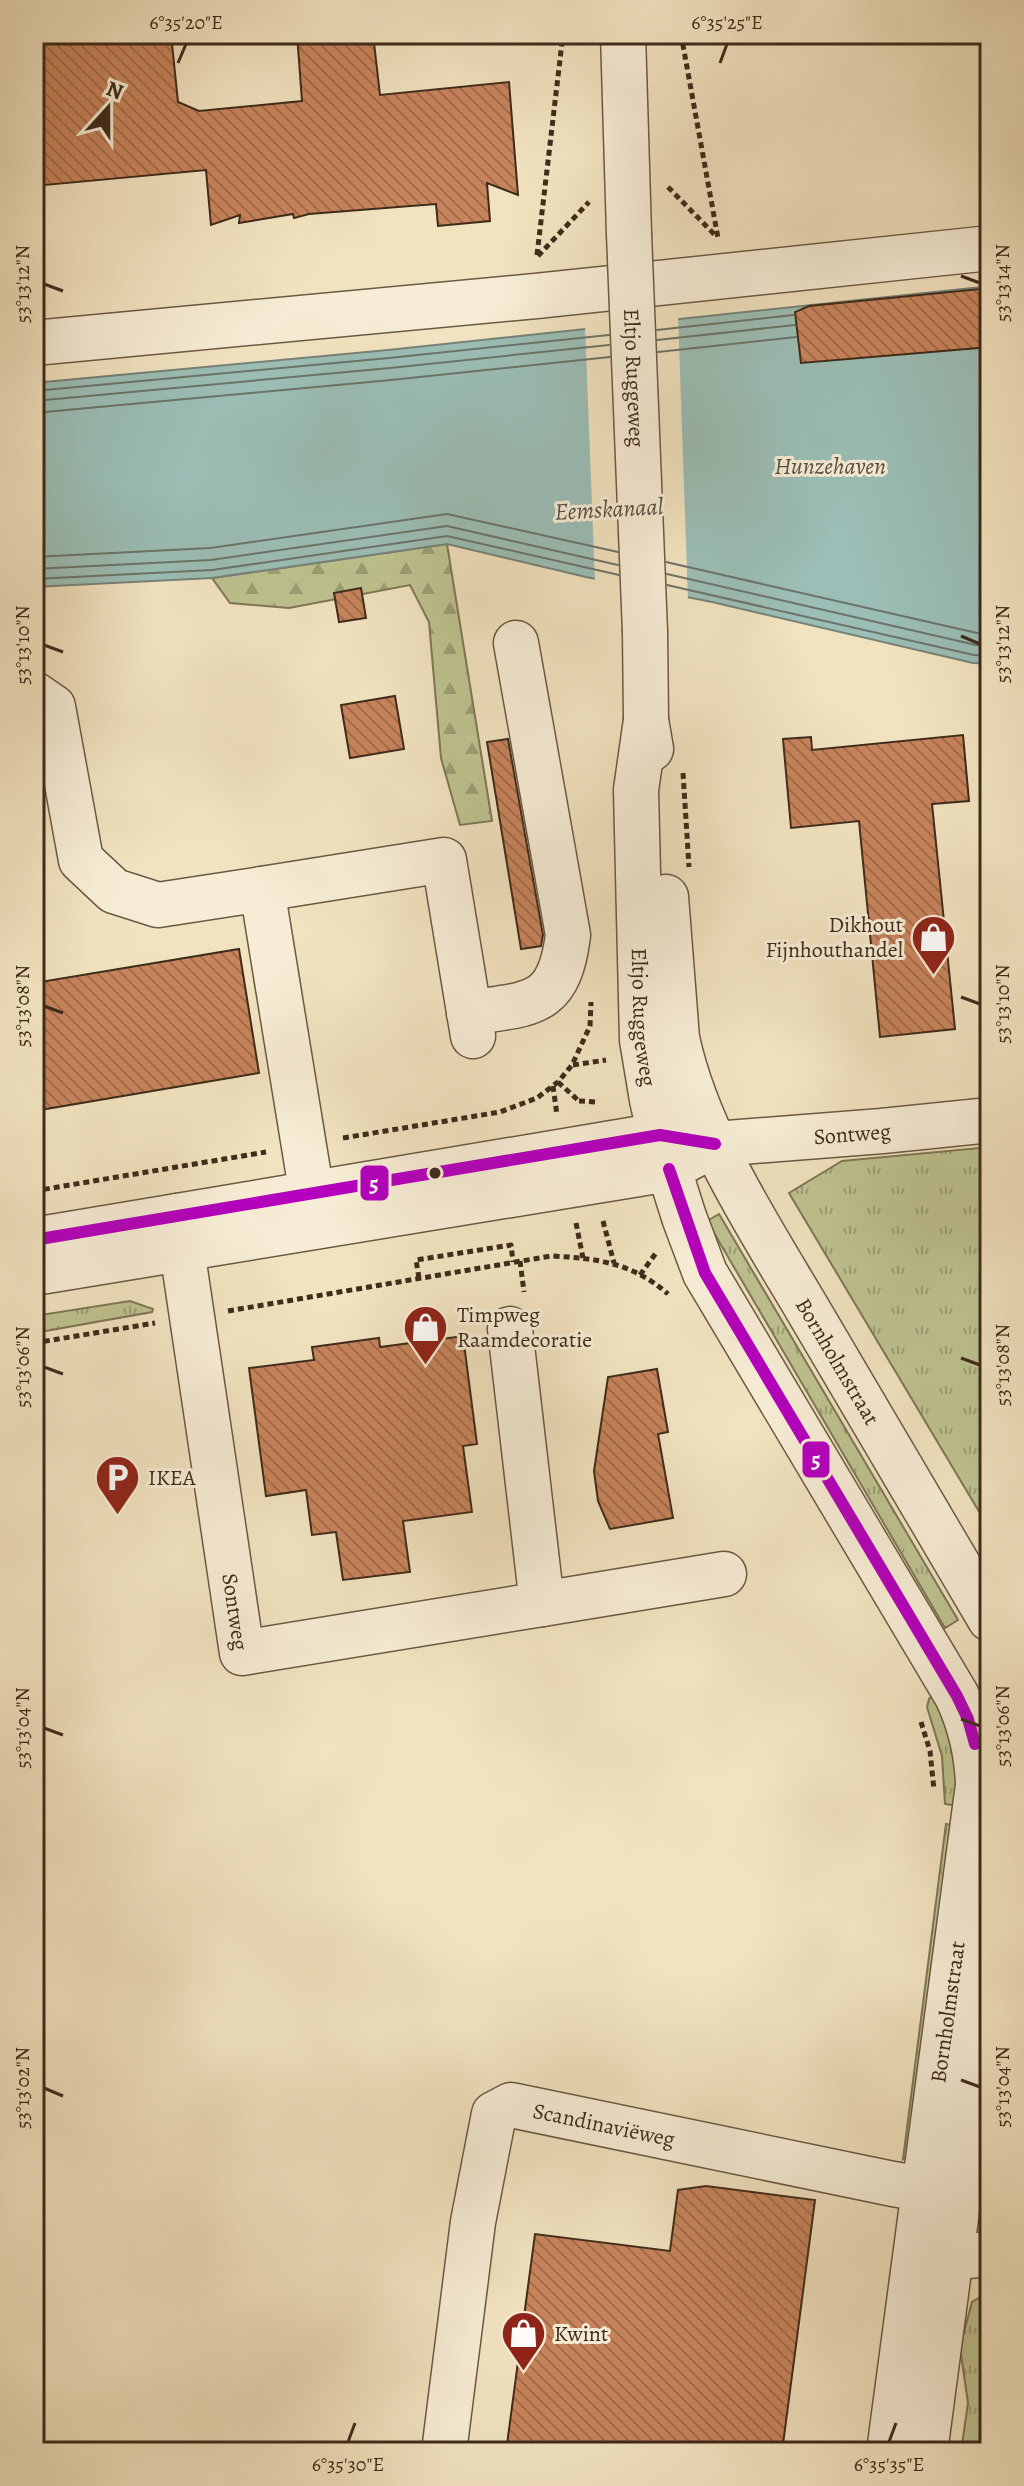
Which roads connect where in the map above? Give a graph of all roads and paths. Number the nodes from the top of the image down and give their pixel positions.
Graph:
1 (563, 34) edge
2 (623, 34) edge
3 (681, 34) edge
4 (666, 185) dead end
5 (594, 197) dead end
6 (990, 248) edge
7 (720, 257) junction
8 (34, 343) edge
9 (516, 643) dead end
10 (34, 694) edge
11 (646, 720) junction
12 (683, 772) dead end
13 (689, 868) dead end
14 (262, 889) junction
15 (572, 1065) dead end
16 (558, 1082) dead end
17 (990, 1120) edge
18 (715, 1144) junction
19 (664, 1152) junction
20 (314, 1209) junction
21 (179, 1232) junction
22 (34, 1240) edge
23 (513, 1262) junction
24 (614, 1263) dead end
25 (34, 1273) edge
26 (419, 1278) junction
27 (192, 1317) junction
28 (510, 1329) dead end
29 (34, 1343) edge
30 (724, 1574) dead end
31 (542, 1604) junction
32 (990, 1619) edge
33 (985, 1744) edge
34 (990, 1961) edge
35 (972, 2029) edge
36 (941, 2190) junction
37 (952, 2253) edge
38 (444, 2452) edge
39 (889, 2452) edge
40 (925, 2452) edge

1 - 5 path
2 - 11 street, Eltjo Ruggeweg, bridge
3 - 7 path
4 - 7 path
6 - 7 street
7 - 8 street
9 - 14 street
10 - 14 street
11 - 18 street, Eltjo Ruggeweg
11 - 19 street, Eltjo Ruggeweg
12 - 13 path
14 - 20 street
15 - 16 path
17 - 18 street, Sontweg
18 - 19 street, Sontweg
18 - 32 street, Bornholmstraat
19 - 20 street, Sontweg
19 - 33 street, Bornholmstraat
20 - 21 street, Sontweg
21 - 22 street, Sontweg
21 - 25 street, Sontweg
21 - 27 street, Sontweg
23 - 24 path
23 - 26 path
23 - 26 path
26 - 27 path
27 - 29 path
27 - 31 street, Sontweg
28 - 31 street
30 - 31 street, Sontweg
33 - 35 street, Bornholmstraat
34 - 35 street, Bornholmstraat
35 - 36 street, Bornholmstraat
36 - 37 street, Bornholmstraat
36 - 38 street, Scandinaviëweg
37 - 39 street, Bornholmstraat
37 - 40 street, Bornholmstraat

